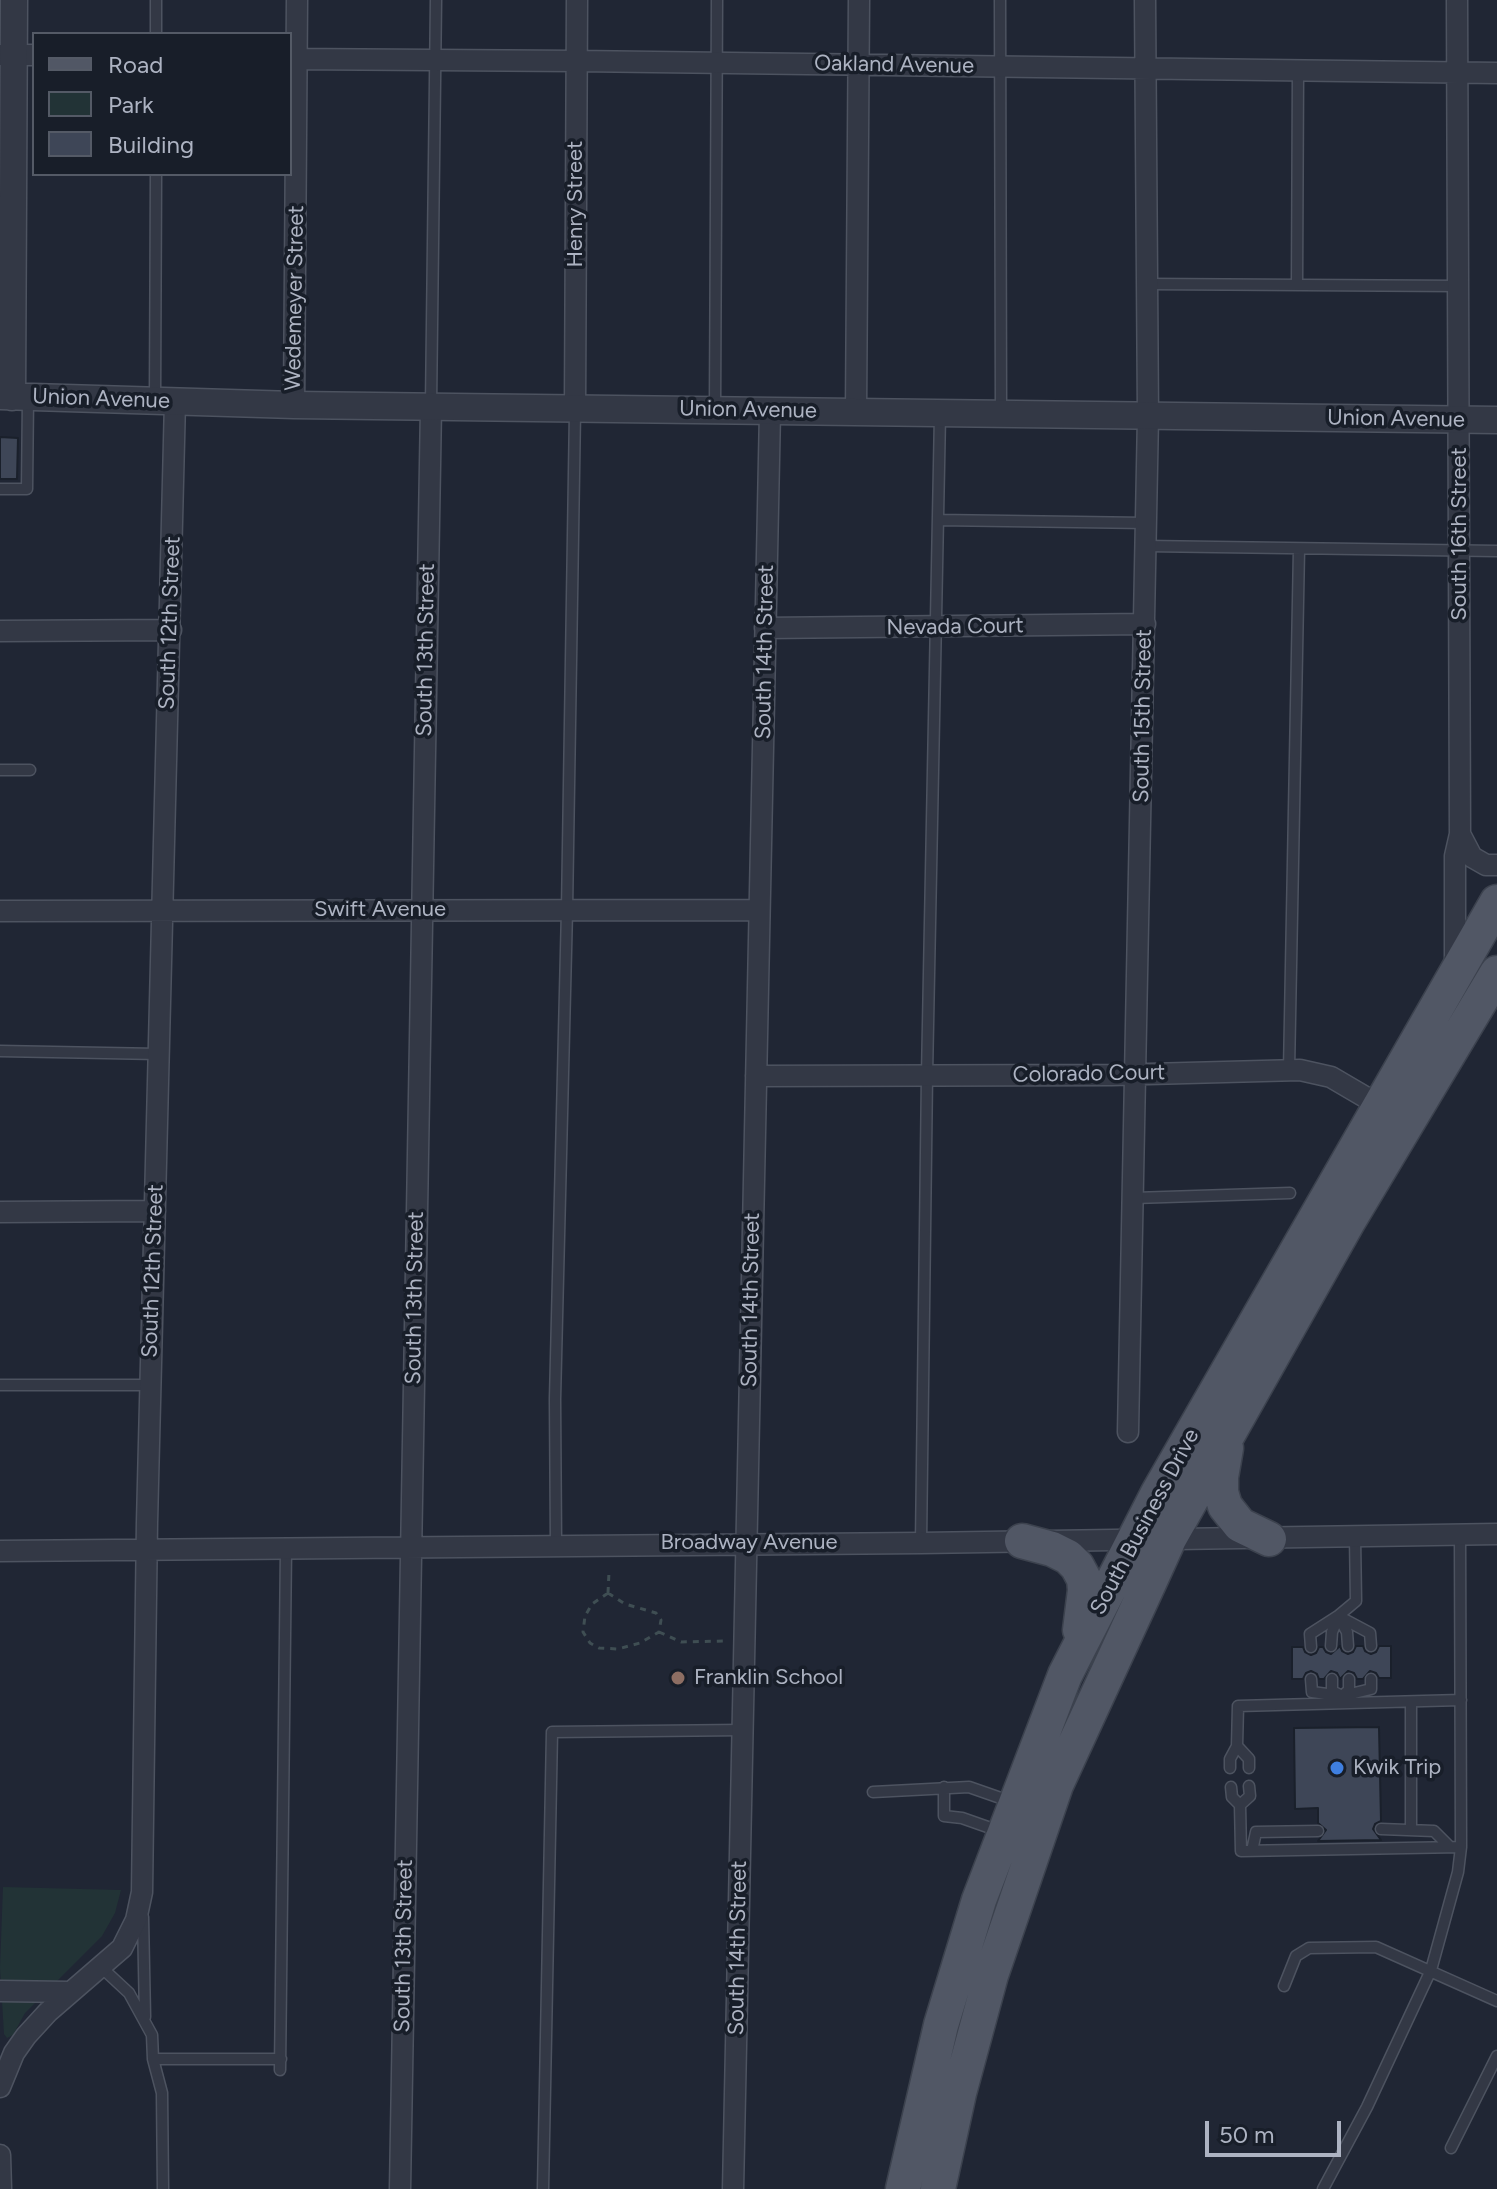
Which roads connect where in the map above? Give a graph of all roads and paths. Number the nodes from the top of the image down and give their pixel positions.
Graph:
1 (14, 0) edge
2 (156, 0) edge
3 (297, 0) edge
4 (436, 0) edge
5 (577, 0) edge
6 (717, 0) edge
7 (859, 0) edge
8 (1000, 0) edge
9 (1145, 0) edge
10 (1457, 0) edge
11 (156, 32) edge
12 (16, 55) edge
13 (294, 59) edge
14 (436, 59) junction
15 (577, 61) junction
16 (717, 63) junction
17 (859, 65) junction
18 (1000, 67) junction
19 (1145, 69) junction
20 (1298, 71) junction
21 (1458, 73) junction
22 (1497, 73) edge
23 (156, 176) edge
24 (1148, 284) junction
25 (1297, 285) junction
26 (1459, 286) junction
27 (13, 397) edge
28 (165, 401) junction
29 (294, 405) junction
30 (431, 407) junction
31 (575, 408) junction
32 (715, 410) junction
33 (770, 411) junction
34 (856, 412) junction
35 (940, 413) junction
36 (1001, 414) junction
37 (1148, 416) junction
38 (1459, 420) junction
39 (1497, 420) edge
40 (0, 489) edge
41 (938, 520) junction
42 (1146, 523) junction
43 (1146, 546) junction
44 (1299, 549) junction
45 (1460, 551) junction
46 (1497, 551) edge
47 (1145, 624) junction
48 (935, 627) junction
49 (765, 628) junction
50 (171, 630) junction
51 (0, 631) edge
52 (0, 770) edge
53 (30, 770) dead end
54 (1460, 834) junction
55 (1497, 865) edge
56 (1497, 902) edge
57 (161, 910) junction
58 (422, 910) junction
59 (567, 910) junction
60 (759, 910) junction
61 (0, 911) edge
62 (1455, 971) junction
63 (1497, 973) edge
64 (0, 1051) edge
65 (158, 1054) junction
66 (1289, 1070) junction
67 (1137, 1073) junction
68 (927, 1075) junction
69 (756, 1076) junction
70 (1379, 1105) junction
71 (1408, 1122) junction
72 (1290, 1193) dead end
73 (1134, 1198) junction
74 (155, 1211) junction
75 (0, 1212) edge
76 (0, 1385) edge
77 (150, 1385) junction
78 (1128, 1432) dead end
79 (1228, 1435) junction
80 (1497, 1534) edge
81 (1460, 1535) junction
82 (1355, 1537) junction
83 (1169, 1539) junction
84 (1269, 1539) junction
85 (1133, 1540) junction
86 (1022, 1541) junction
87 (745, 1542) junction
88 (921, 1543) junction
89 (556, 1545) junction
90 (411, 1547) junction
91 (146, 1549) junction
92 (286, 1549) junction
93 (0, 1551) edge
94 (609, 1572) dead end
95 (608, 1593) junction
96 (1338, 1616) junction
97 (659, 1632) junction
98 (725, 1641) dead end
99 (1331, 1646) dead end
100 (1348, 1646) dead end
101 (1371, 1646) dead end
102 (1311, 1647) dead end
103 (1076, 1654) junction
104 (1311, 1679) dead end
105 (1332, 1679) dead end
106 (1349, 1679) dead end
107 (1371, 1679) dead end
108 (1342, 1700) junction
109 (1461, 1700) junction
110 (1411, 1702) junction
111 (743, 1730) junction
112 (1237, 1746) junction
113 (1230, 1768) dead end
114 (1249, 1768) dead end
115 (1249, 1786) dead end
116 (944, 1787) junction
117 (1231, 1787) dead end
118 (873, 1792) dead end
119 (1240, 1805) junction
120 (1011, 1818) junction
121 (1411, 1828) junction
122 (1381, 1829) dead end
123 (1318, 1831) dead end
124 (1456, 1847) junction
125 (1252, 1851) junction
126 (142, 1892) junction
127 (101, 1967) junction
128 (1431, 1970) junction
129 (1284, 1986) dead end
130 (0, 1991) edge
131 (70, 1992) junction
132 (1497, 2001) edge
133 (145, 2019) junction
134 (1497, 2056) edge
135 (153, 2059) junction
136 (0, 2087) edge
137 (1451, 2148) dead end
138 (0, 2155) edge
139 (1, 2189) edge
140 (163, 2189) edge
141 (400, 2189) edge
142 (543, 2189) edge
143 (733, 2189) edge
144 (903, 2189) edge
145 (938, 2189) edge
146 (1323, 2189) edge

1 - 12 street
2 - 11 lane
3 - 13 street, Wedemeyer Street
4 - 14 lane
5 - 15 street, Henry Street
6 - 16 lane
7 - 17 street
8 - 18 lane
9 - 19 street, South 15th Street
10 - 21 street, South 16th Street
12 - 27 street
13 - 14 street, Oakland Avenue
13 - 29 street, Wedemeyer Street
14 - 15 street, Oakland Avenue
14 - 30 lane
15 - 16 street, Oakland Avenue
15 - 31 street, Henry Street
16 - 17 street, Oakland Avenue
16 - 32 lane
17 - 18 street, Oakland Avenue
17 - 34 street
18 - 19 street, Oakland Avenue
18 - 36 lane
19 - 20 street, Oakland Avenue
19 - 24 street, South 15th Street
20 - 21 street, Oakland Avenue
20 - 25 lane
21 - 22 street, Oakland Avenue
21 - 26 street, South 16th Street
23 - 28 lane
24 - 25 lane
24 - 37 street, South 15th Street
25 - 26 lane
26 - 38 street, South 16th Street
27 - 28 street, Union Avenue
27 - 40 lane
28 - 29 street, Union Avenue
28 - 50 street, South 12th Street
29 - 30 street, Union Avenue
30 - 31 street, Union Avenue
30 - 58 street, South 13th Street
31 - 32 street, Union Avenue
31 - 59 lane
32 - 33 street, Union Avenue
33 - 34 street, Union Avenue
33 - 49 street, South 14th Street
34 - 35 street, Union Avenue
35 - 36 street, Union Avenue
35 - 41 lane
36 - 37 street, Union Avenue
37 - 38 street, Union Avenue
37 - 42 street, South 15th Street
38 - 39 street, Union Avenue
38 - 45 street, South 16th Street
41 - 42 lane
41 - 48 lane
42 - 43 street, South 15th Street
43 - 44 lane
43 - 47 street, South 15th Street
44 - 45 lane
44 - 66 lane
45 - 46 lane
45 - 54 street, South 16th Street
47 - 48 street, Nevada Court
47 - 67 street, South 15th Street
48 - 49 street, Nevada Court
48 - 68 lane
49 - 60 street, South 14th Street
50 - 51 street
50 - 57 street, South 12th Street
52 - 53 lane
54 - 55 street
54 - 62 street, South 16th Street
56 - 62 main road, South Business Drive
57 - 58 street, Swift Avenue
57 - 61 street, Swift Avenue
57 - 65 street, South 12th Street
58 - 59 street, Swift Avenue
58 - 90 street, South 13th Street
59 - 60 street, Swift Avenue
59 - 89 lane
60 - 69 street, South 14th Street
62 - 70 main road, South Business Drive
63 - 71 main road, South Business Drive
64 - 65 lane
65 - 74 street, South 12th Street
66 - 67 street, Colorado Court
66 - 70 street, Colorado Court
67 - 68 street, Colorado Court
67 - 73 street, South 15th Street
68 - 69 street, Colorado Court
68 - 88 lane
69 - 87 street, South 14th Street
70 - 71 street, Colorado Court
70 - 85 main road, South Business Drive
71 - 79 main road, South Business Drive
72 - 73 lane
73 - 78 street, South 15th Street
74 - 75 street
74 - 77 street, South 12th Street
76 - 77 lane
77 - 91 street, South 12th Street
79 - 83 main road, South Business Drive
79 - 84 main road
80 - 81 street, Broadway Avenue
81 - 82 street, Broadway Avenue
81 - 109 lane
82 - 84 street, Broadway Avenue
82 - 96 lane
83 - 84 street, Broadway Avenue
83 - 85 street, Broadway Avenue
83 - 145 main road, South Business Drive
85 - 86 street, Broadway Avenue
85 - 103 main road, South Business Drive
86 - 88 street, Broadway Avenue
86 - 103 main road
87 - 88 street, Broadway Avenue
87 - 89 street, Broadway Avenue
87 - 111 street, South 14th Street
89 - 90 street, Broadway Avenue
90 - 92 street, Broadway Avenue
90 - 141 street, South 13th Street
91 - 92 street, Broadway Avenue
91 - 93 street, Broadway Avenue
91 - 126 street, South 12th Street
92 - 135 lane
94 - 95 path
95 - 97 path
95 - 97 path
96 - 99 lane
96 - 100 lane
96 - 101 lane
96 - 102 lane
97 - 98 path
103 - 120 main road, South Business Drive
104 - 108 lane
105 - 108 lane
106 - 108 lane
107 - 108 lane
108 - 110 lane
108 - 112 lane
109 - 110 lane
109 - 124 lane
110 - 121 lane
111 - 142 lane
111 - 143 street, South 14th Street
112 - 113 lane
112 - 114 lane
115 - 119 lane
116 - 118 lane
116 - 120 lane
116 - 120 lane
117 - 119 lane
119 - 125 lane
120 - 144 main road, South Business Drive
121 - 122 lane
121 - 124 lane
123 - 125 lane
124 - 125 lane
124 - 128 lane
126 - 127 street, South 12th Street
126 - 133 lane
127 - 131 street, South 12th Street
127 - 133 lane
128 - 129 lane
128 - 132 lane
128 - 146 lane
130 - 131 street
131 - 136 street, South 12th Street
133 - 135 lane
134 - 137 lane
135 - 140 lane
138 - 139 street

